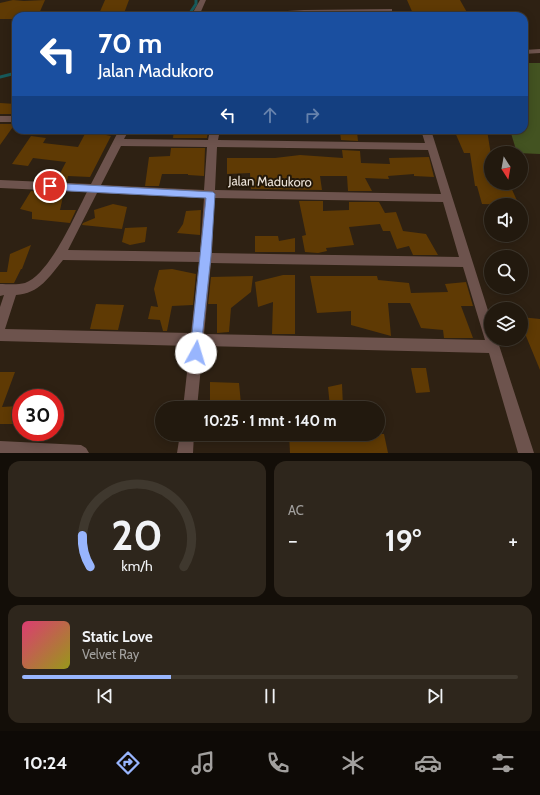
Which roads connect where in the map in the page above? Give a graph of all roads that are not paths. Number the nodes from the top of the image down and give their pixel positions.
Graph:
1 (203, 0) edge
2 (389, 11) edge
3 (198, 12) edge
4 (304, 12) edge
5 (540, 51) edge
6 (528, 52) edge
7 (0, 119) edge
8 (12, 119) edge
9 (122, 134) edge
10 (214, 134) edge
11 (427, 134) edge
12 (117, 142) junction
13 (212, 144) junction
14 (431, 147) junction
15 (2, 187) edge
16 (93, 189) junction
17 (210, 194) junction
18 (446, 198) junction
19 (60, 255) junction
20 (206, 256) junction
21 (466, 262) junction
22 (6, 290) edge
23 (0, 326) edge
24 (0, 335) edge
25 (197, 340) junction
26 (493, 347) junction
27 (191, 401) edge
28 (186, 441) edge
29 (0, 448) edge
30 (81, 453) edge
31 (185, 453) edge
32 (526, 453) edge

1 - 3 street
2 - 4 street
5 - 6 street
7 - 8 street
9 - 12 street
10 - 13 street
11 - 14 street
12 - 13 street
12 - 16 street
13 - 14 street
13 - 17 street
14 - 18 street
15 - 16 street, Jalan Madukoro
16 - 17 street, Jalan Madukoro
16 - 19 street
17 - 18 street, Jalan Madukoro
17 - 20 street
18 - 21 street
19 - 20 street
19 - 22 street
20 - 21 street
20 - 25 street
21 - 26 street
22 - 23 street
24 - 25 street
25 - 26 street
25 - 27 street
26 - 32 street
28 - 31 street
29 - 30 street

